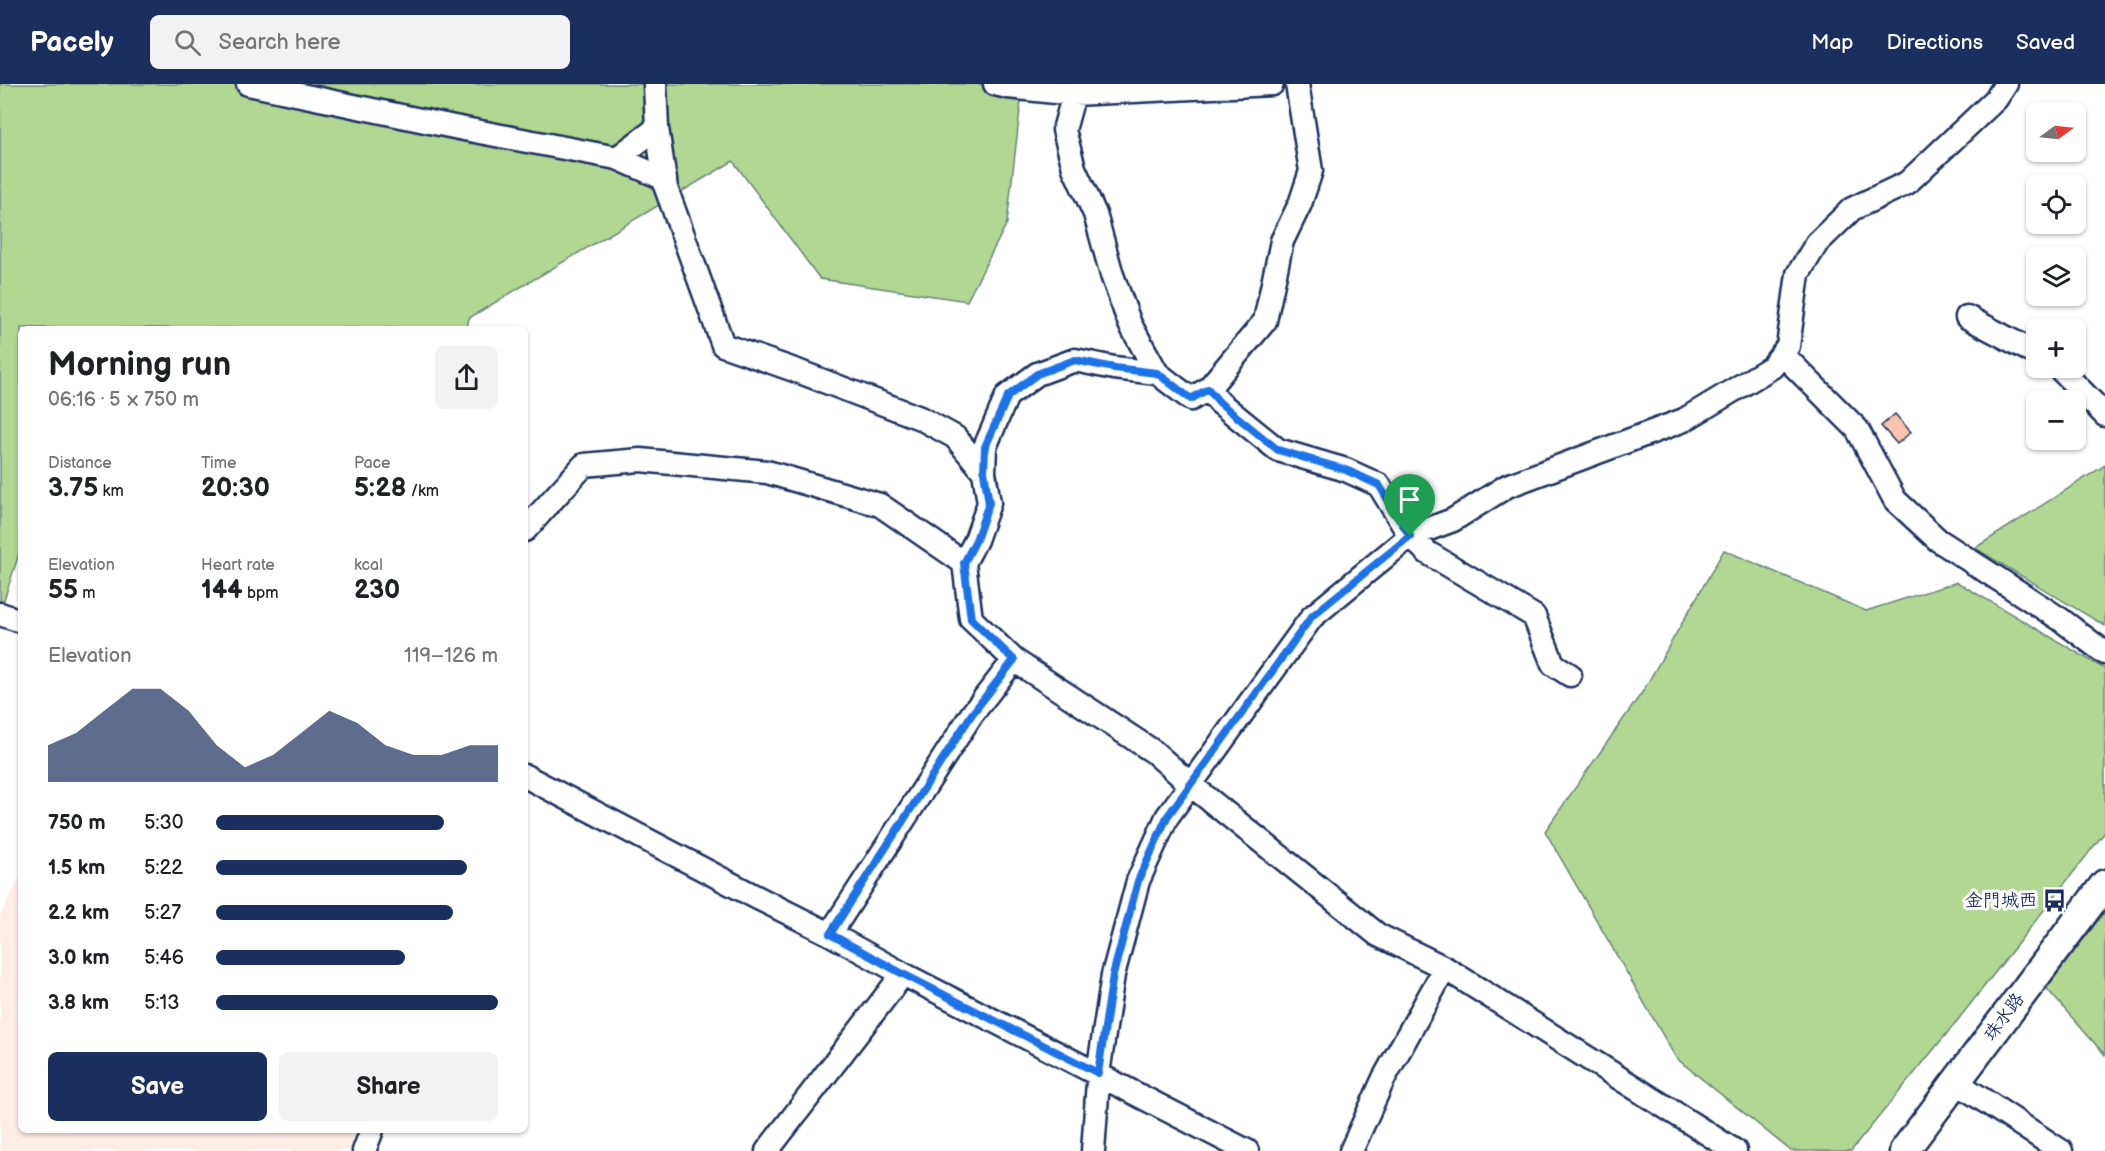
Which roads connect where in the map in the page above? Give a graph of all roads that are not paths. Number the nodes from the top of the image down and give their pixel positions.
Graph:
1 (248, 84) edge
2 (655, 84) edge
3 (995, 84) edge
4 (1272, 84) edge
5 (1297, 84) edge
6 (2006, 84) edge
7 (1074, 94) junction
8 (657, 128) junction
9 (616, 158) junction
10 (664, 179) junction
11 (1967, 317) dead end
12 (2026, 348) edge
13 (1782, 354) junction
14 (1157, 373) junction
15 (2069, 378) edge
16 (1208, 389) junction
17 (2105, 415) edge
18 (984, 472) junction
19 (528, 527) edge
20 (1410, 536) junction
21 (964, 563) junction
22 (0, 614) edge
23 (18, 620) edge
24 (2105, 653) edge
25 (1014, 660) junction
26 (1570, 675) dead end
27 (528, 778) edge
28 (1191, 785) junction
29 (2105, 884) edge
30 (830, 934) junction
31 (1445, 968) junction
32 (903, 974) junction
33 (1098, 1073) junction
34 (1956, 1082) junction
35 (371, 1133) edge
36 (364, 1151) edge
37 (767, 1151) edge
38 (1093, 1151) edge
39 (1247, 1151) edge
40 (1351, 1151) edge
41 (1735, 1151) edge
42 (1904, 1151) edge
43 (2061, 1151) edge

1 - 9 street
2 - 8 street
3 - 7 street
4 - 7 street
5 - 16 street
6 - 13 street
7 - 14 street
8 - 9 street
8 - 10 street
9 - 10 street
10 - 18 street
11 - 12 street
13 - 20 street
13 - 24 street
14 - 16 street
14 - 18 street
15 - 17 street
16 - 20 street
18 - 21 street
19 - 21 street
20 - 26 street
20 - 28 street
21 - 25 street
22 - 23 street
25 - 28 street
25 - 30 street
27 - 30 street
28 - 31 street
28 - 33 street
29 - 34 main road, 珠水路
30 - 32 street
31 - 40 street
31 - 41 street
32 - 33 street
32 - 37 street
33 - 38 street
33 - 39 street
34 - 42 main road, 珠水路
34 - 43 street
35 - 36 street

